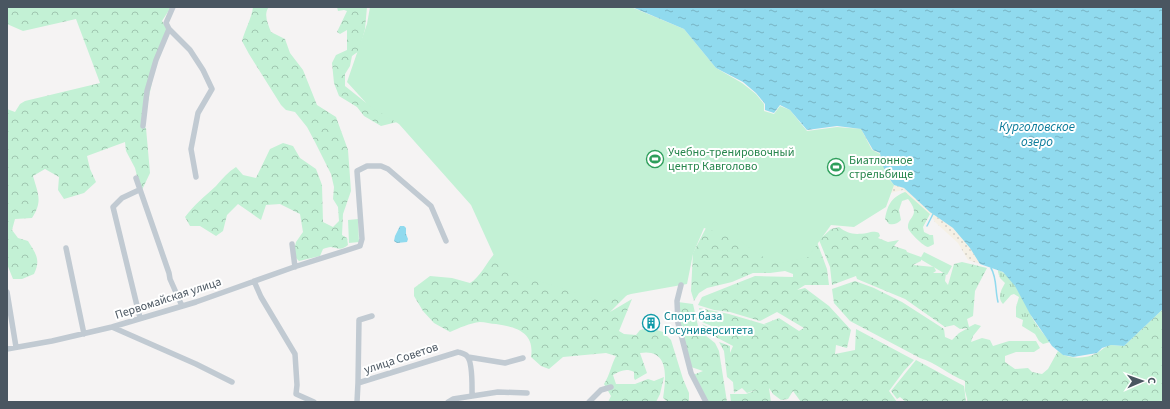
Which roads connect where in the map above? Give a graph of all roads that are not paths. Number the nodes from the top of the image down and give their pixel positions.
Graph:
1 (173, 7) edge
2 (169, 29) junction
3 (143, 126) dead end
4 (196, 177) dead end
5 (136, 178) dead end
6 (140, 190) junction
7 (446, 241) dead end
8 (292, 244) dead end
9 (66, 248) dead end
10 (295, 267) junction
11 (254, 281) junction
12 (681, 285) dead end
13 (7, 292) edge
14 (182, 306) junction
15 (372, 316) dead end
16 (140, 318) junction
17 (112, 327) junction
18 (84, 334) junction
19 (16, 347) junction
20 (7, 349) edge
21 (468, 357) junction
22 (523, 358) dead end
23 (232, 382) dead end
24 (358, 383) junction
25 (611, 387) dead end
26 (527, 393) dead end
27 (472, 396) junction
28 (314, 402) edge
29 (357, 402) edge
30 (448, 402) edge
31 (589, 402) edge
32 (706, 402) edge

1 - 2 street
2 - 3 street
2 - 4 street
5 - 6 street
6 - 14 street
6 - 16 street
7 - 10 street, Первомайская улица
8 - 10 street
9 - 18 street
10 - 11 street, Первомайская улица
11 - 14 street, Первомайская улица
11 - 28 street
12 - 32 street
13 - 19 street
14 - 16 street, Первомайская улица
15 - 24 street
16 - 17 street, Первомайская улица
17 - 18 street, Первомайская улица
17 - 23 street
18 - 19 street, Первомайская улица
19 - 20 street, Первомайская улица
21 - 22 street, улица Советов
21 - 24 street, улица Советов
21 - 27 street
24 - 29 street, улица Советов
25 - 31 street
26 - 27 street
27 - 30 street

